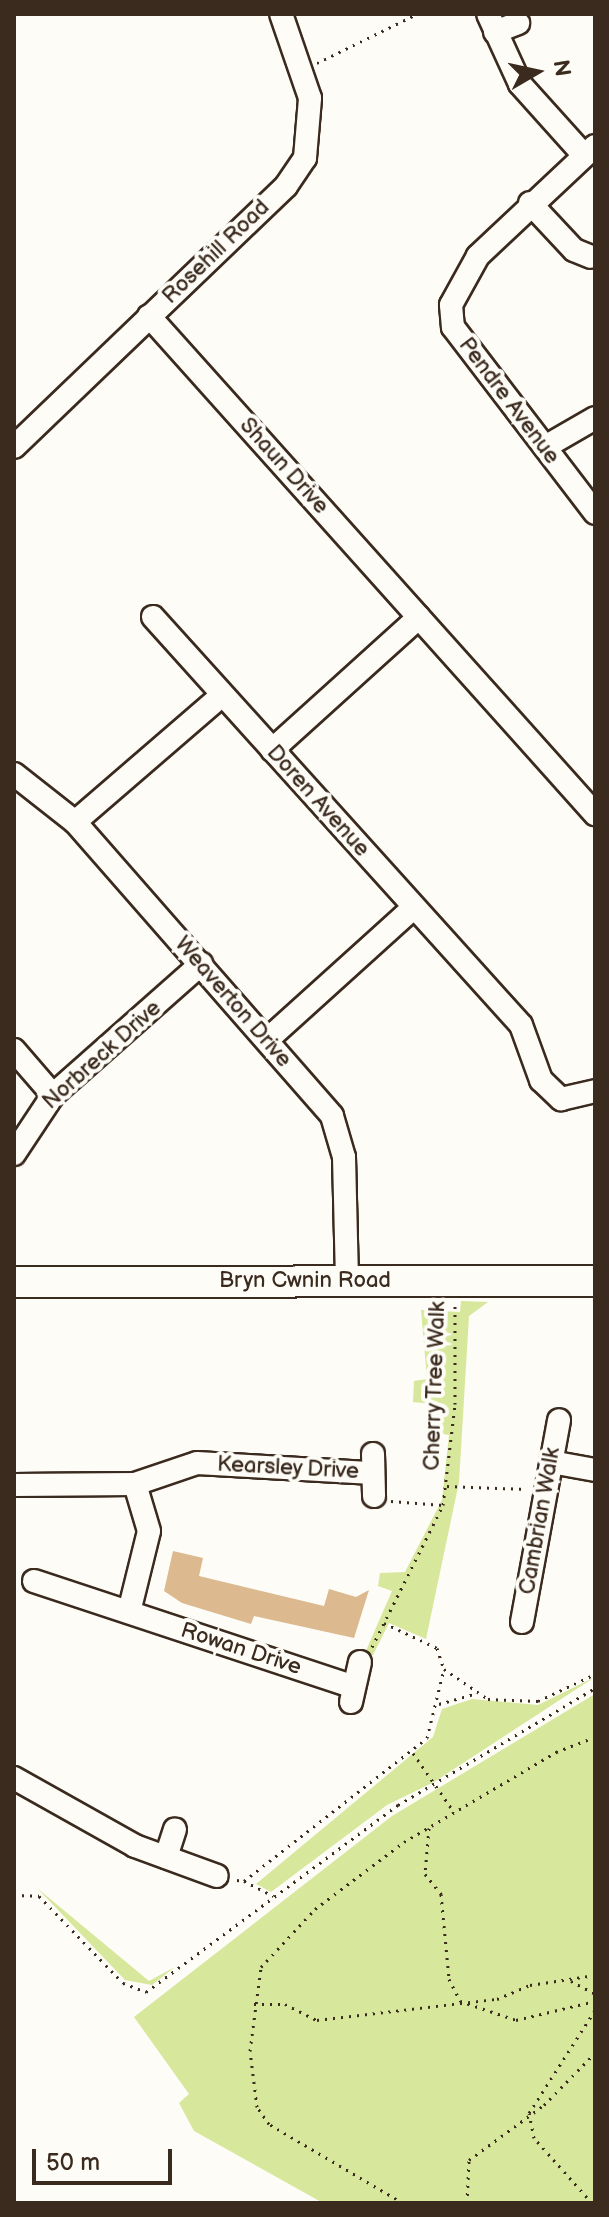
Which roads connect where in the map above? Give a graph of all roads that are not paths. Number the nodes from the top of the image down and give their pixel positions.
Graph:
1 (281, 14) edge
2 (492, 23) edge
3 (518, 23) dead end
4 (588, 150) edge
5 (530, 203) junction
6 (591, 257) dead end
7 (149, 316) junction
8 (595, 418) edge
9 (14, 447) edge
10 (545, 447) junction
11 (595, 513) edge
12 (154, 617) dead end
13 (419, 617) junction
14 (222, 695) junction
15 (272, 750) junction
16 (14, 774) edge
17 (595, 814) edge
18 (75, 822) junction
19 (414, 907) junction
20 (201, 964) junction
21 (267, 1040) junction
22 (14, 1050) edge
23 (595, 1091) edge
24 (53, 1095) junction
25 (14, 1154) edge
26 (347, 1281) junction
27 (595, 1281) edge
28 (14, 1282) edge
29 (559, 1420) dead end
30 (551, 1462) junction
31 (595, 1470) edge
32 (135, 1484) junction
33 (14, 1485) edge
34 (374, 1496) road end
35 (34, 1581) dead end
36 (129, 1612) junction
37 (522, 1622) dead end
38 (360, 1662) road end
39 (14, 1778) edge
40 (175, 1829) dead end
41 (166, 1857) junction
42 (217, 1876) road end

1 - 7 street, Rosehill Road
2 - 3 street
2 - 4 street
4 - 5 street, Pendre Avenue
5 - 6 street
5 - 10 street, Pendre Avenue
7 - 9 street, Rosehill Road
7 - 13 street, Shaun Drive
8 - 10 street
10 - 11 street, Pendre Avenue
12 - 14 street, Doren Avenue
13 - 15 street
13 - 17 street, Shaun Drive
14 - 15 street, Doren Avenue
14 - 18 street
15 - 19 street, Doren Avenue
16 - 18 street, Weaverton Drive
18 - 20 street, Weaverton Drive
19 - 21 street
19 - 23 street, Doren Avenue
20 - 21 street, Weaverton Drive
20 - 24 street, Norbreck Drive
21 - 26 street, Weaverton Drive
22 - 24 street
24 - 25 street, Norbreck Drive
26 - 27 street, Bryn Cwnin Road
26 - 28 street, Bryn Cwnin Road
29 - 30 street, Cambrian Walk
30 - 31 street
30 - 37 street, Cambrian Walk
32 - 33 street, Kearsley Drive
32 - 34 street, Kearsley Drive
32 - 36 street
35 - 36 street, Rowan Drive
36 - 38 street, Rowan Drive
39 - 41 street
40 - 41 street
41 - 42 street

